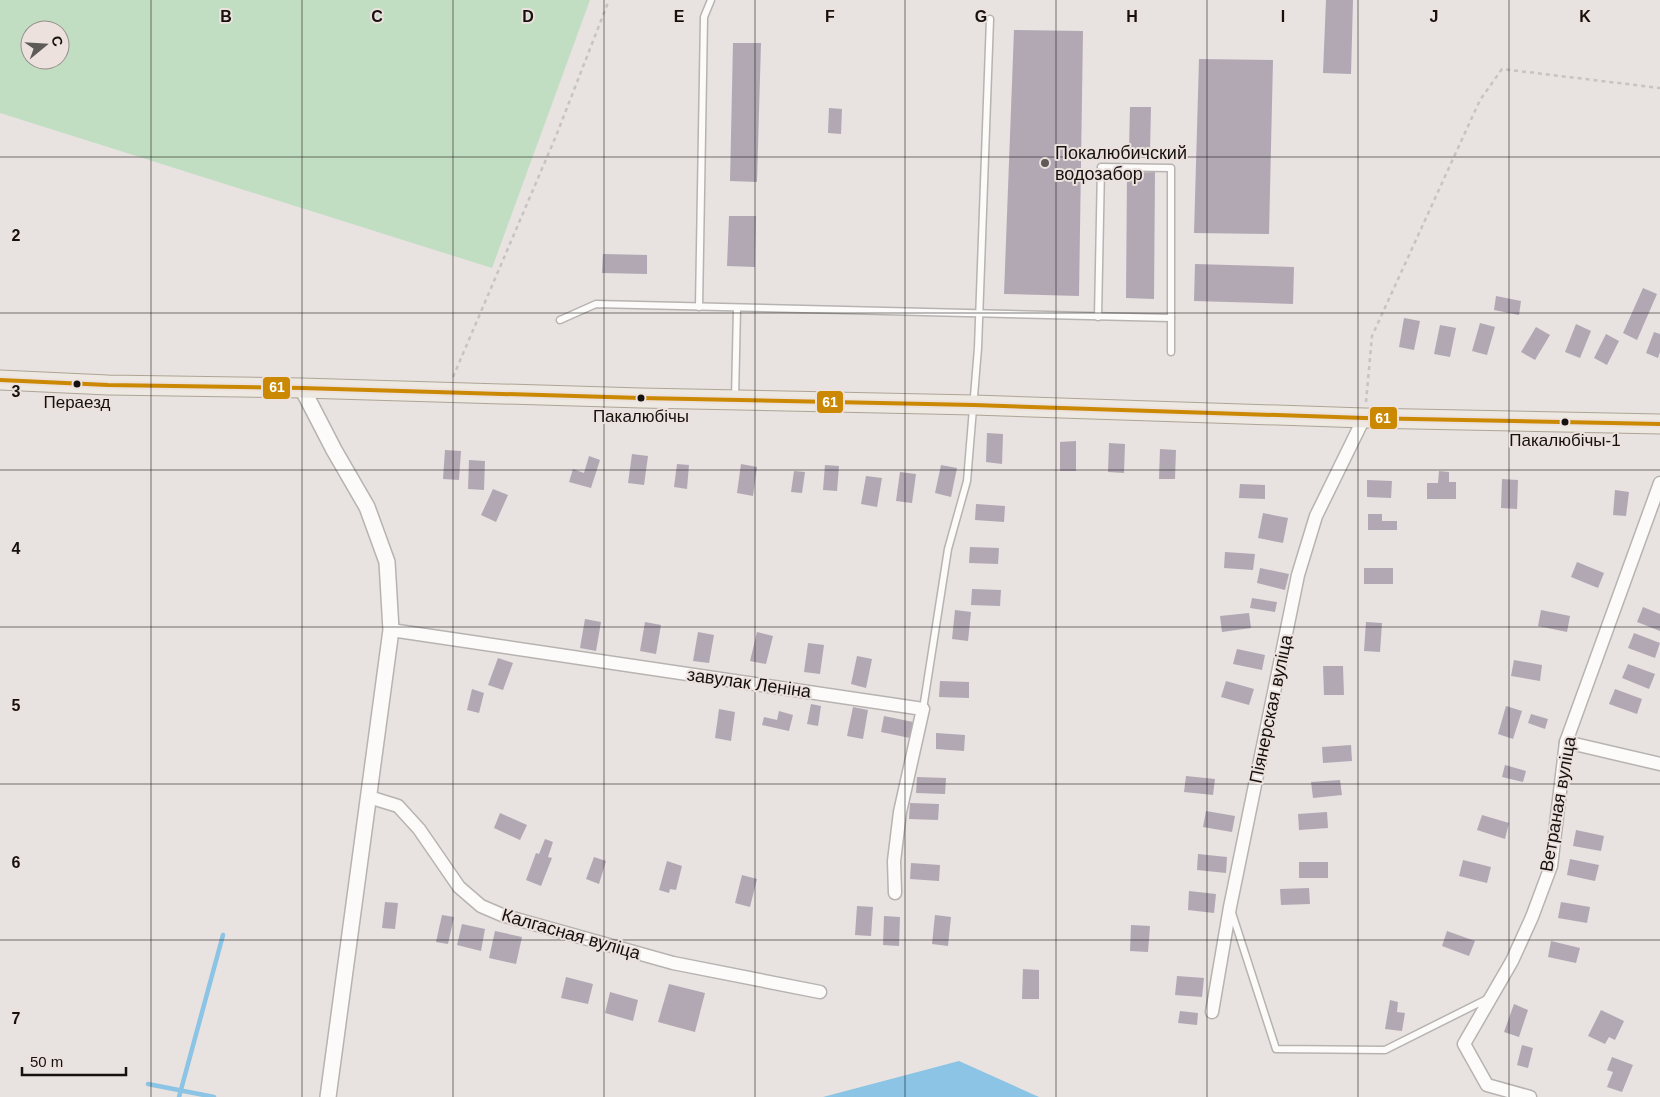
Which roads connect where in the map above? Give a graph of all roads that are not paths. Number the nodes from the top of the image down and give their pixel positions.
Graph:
1 (711, 0) edge
2 (990, 20) dead end
3 (699, 307) junction
4 (737, 308) junction
5 (980, 314) junction
6 (1098, 317) junction
7 (1171, 318) junction
8 (560, 320) dead end
9 (1171, 352) dead end
10 (0, 380) edge
11 (302, 388) junction
12 (735, 400) junction
13 (974, 405) junction
14 (1364, 418) junction
15 (1660, 424) edge
16 (1660, 483) edge
17 (391, 630) junction
18 (923, 709) junction
19 (1566, 742) junction
20 (1660, 764) edge
21 (369, 797) junction
22 (895, 893) dead end
23 (1230, 907) junction
24 (820, 992) dead end
25 (1492, 997) junction
26 (1212, 1012) dead end
27 (328, 1097) edge
28 (1530, 1097) edge

1 - 3 lane
2 - 5 lane
3 - 4 lane
3 - 8 lane
4 - 5 lane
4 - 12 lane
5 - 6 lane
5 - 13 lane
6 - 7 lane
6 - 7 lane
7 - 9 lane
10 - 11 main road
11 - 12 main road
11 - 17 street
12 - 13 main road
13 - 14 main road
13 - 18 lane
14 - 15 main road
14 - 23 street, Піянерская вуліца
16 - 19 street, Ветраная вуліца
17 - 18 street, завулак Леніна
17 - 21 street
18 - 22 street
19 - 20 street
19 - 25 street, Ветраная вуліца
21 - 24 street, Калгасная вуліца
21 - 27 street
23 - 25 lane
23 - 26 street, Піянерская вуліца
25 - 28 street, Ветраная вуліца

